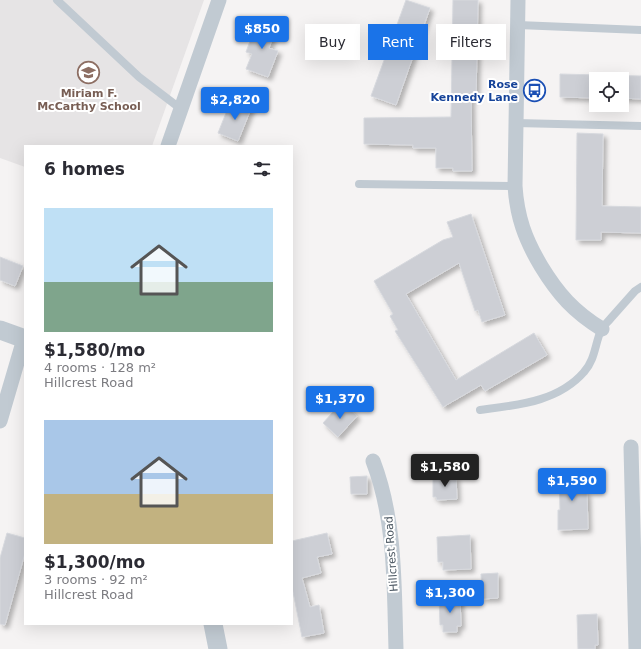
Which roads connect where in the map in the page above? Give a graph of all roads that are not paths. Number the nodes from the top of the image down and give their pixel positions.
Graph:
1 (57, 0) edge
2 (220, 0) edge
3 (518, 0) edge
4 (518, 25) junction
5 (641, 30) edge
6 (181, 109) junction
7 (516, 123) junction
8 (641, 126) edge
9 (168, 145) edge
10 (359, 184) dead end
11 (515, 186) junction
12 (641, 287) edge
13 (602, 329) junction
14 (0, 330) edge
15 (24, 339) edge
16 (24, 342) edge
17 (480, 410) dead end
18 (0, 421) edge
19 (630, 447) dead end
20 (373, 461) dead end
21 (213, 625) edge
22 (218, 649) edge
23 (396, 649) edge
24 (636, 649) edge

1 - 6 lane
2 - 6 street
3 - 4 street
4 - 5 lane
4 - 7 street
6 - 9 street
7 - 8 lane
7 - 11 street
10 - 11 lane
11 - 13 street
12 - 13 lane
13 - 17 lane
14 - 15 street
16 - 18 street
19 - 24 street
20 - 23 street, Hillcrest Road
21 - 22 street

